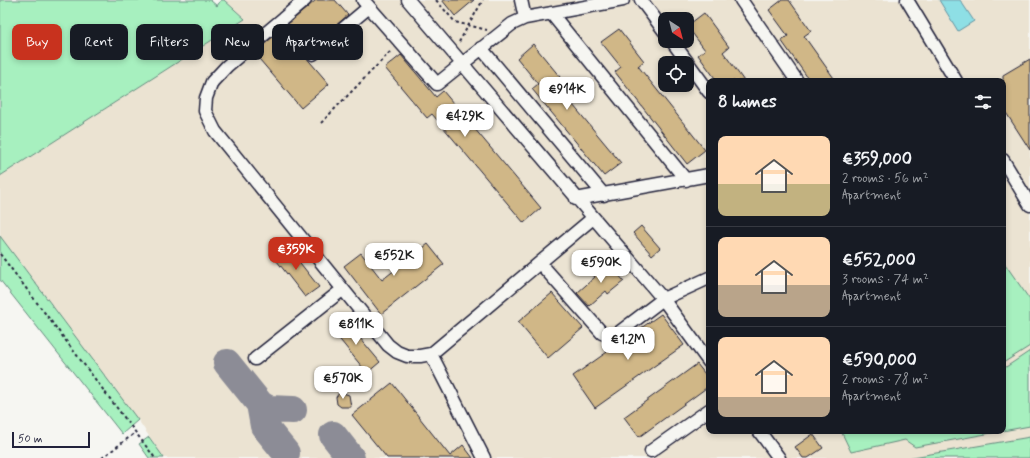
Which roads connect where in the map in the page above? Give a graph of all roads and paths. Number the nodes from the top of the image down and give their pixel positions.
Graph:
1 (305, 0) edge
2 (408, 0) edge
3 (436, 0) edge
4 (482, 0) edge
5 (521, 0) edge
6 (623, 0) edge
7 (641, 0) edge
8 (740, 0) edge
9 (906, 0) edge
10 (366, 4) edge
11 (551, 13) junction
12 (525, 18) junction
13 (658, 23) edge
14 (345, 24) edge
15 (469, 25) junction
16 (495, 37) junction
17 (400, 42) junction
18 (481, 48) junction
19 (677, 48) edge
20 (452, 51) junction
21 (462, 63) junction
22 (795, 78) edge
23 (954, 78) edge
24 (706, 88) edge
25 (321, 123) dead end
26 (1006, 165) edge
27 (706, 176) edge
28 (686, 180) junction
29 (604, 195) junction
30 (576, 199) junction
31 (1030, 204) edge
32 (593, 218) junction
33 (0, 254) edge
34 (540, 263) junction
35 (706, 279) edge
36 (342, 290) junction
37 (663, 299) junction
38 (431, 354) junction
39 (706, 358) edge
40 (255, 359) dead end
41 (706, 412) edge
42 (135, 433) junction
43 (761, 434) edge
44 (652, 451) dead end
45 (102, 458) edge
46 (155, 458) edge
47 (484, 458) edge
48 (779, 458) edge

1 - 36 lane
2 - 20 lane
3 - 15 path
4 - 15 path
5 - 12 lane
6 - 11 lane
7 - 13 lane
8 - 22 lane
9 - 23 lane
10 - 14 lane
10 - 17 lane
11 - 12 lane
11 - 28 lane
12 - 16 lane
15 - 16 path
15 - 20 path
16 - 18 lane
17 - 21 lane
17 - 25 path
18 - 21 lane
18 - 29 lane
19 - 24 lane
20 - 21 lane
21 - 30 lane
26 - 31 lane
27 - 28 lane
28 - 29 lane
29 - 30 lane
30 - 32 lane
32 - 34 lane
32 - 37 lane
33 - 42 path
34 - 37 lane
34 - 38 lane
35 - 37 lane
36 - 38 lane
36 - 40 lane
37 - 39 lane
38 - 47 lane
41 - 44 lane
42 - 45 path
42 - 46 path
43 - 48 lane

